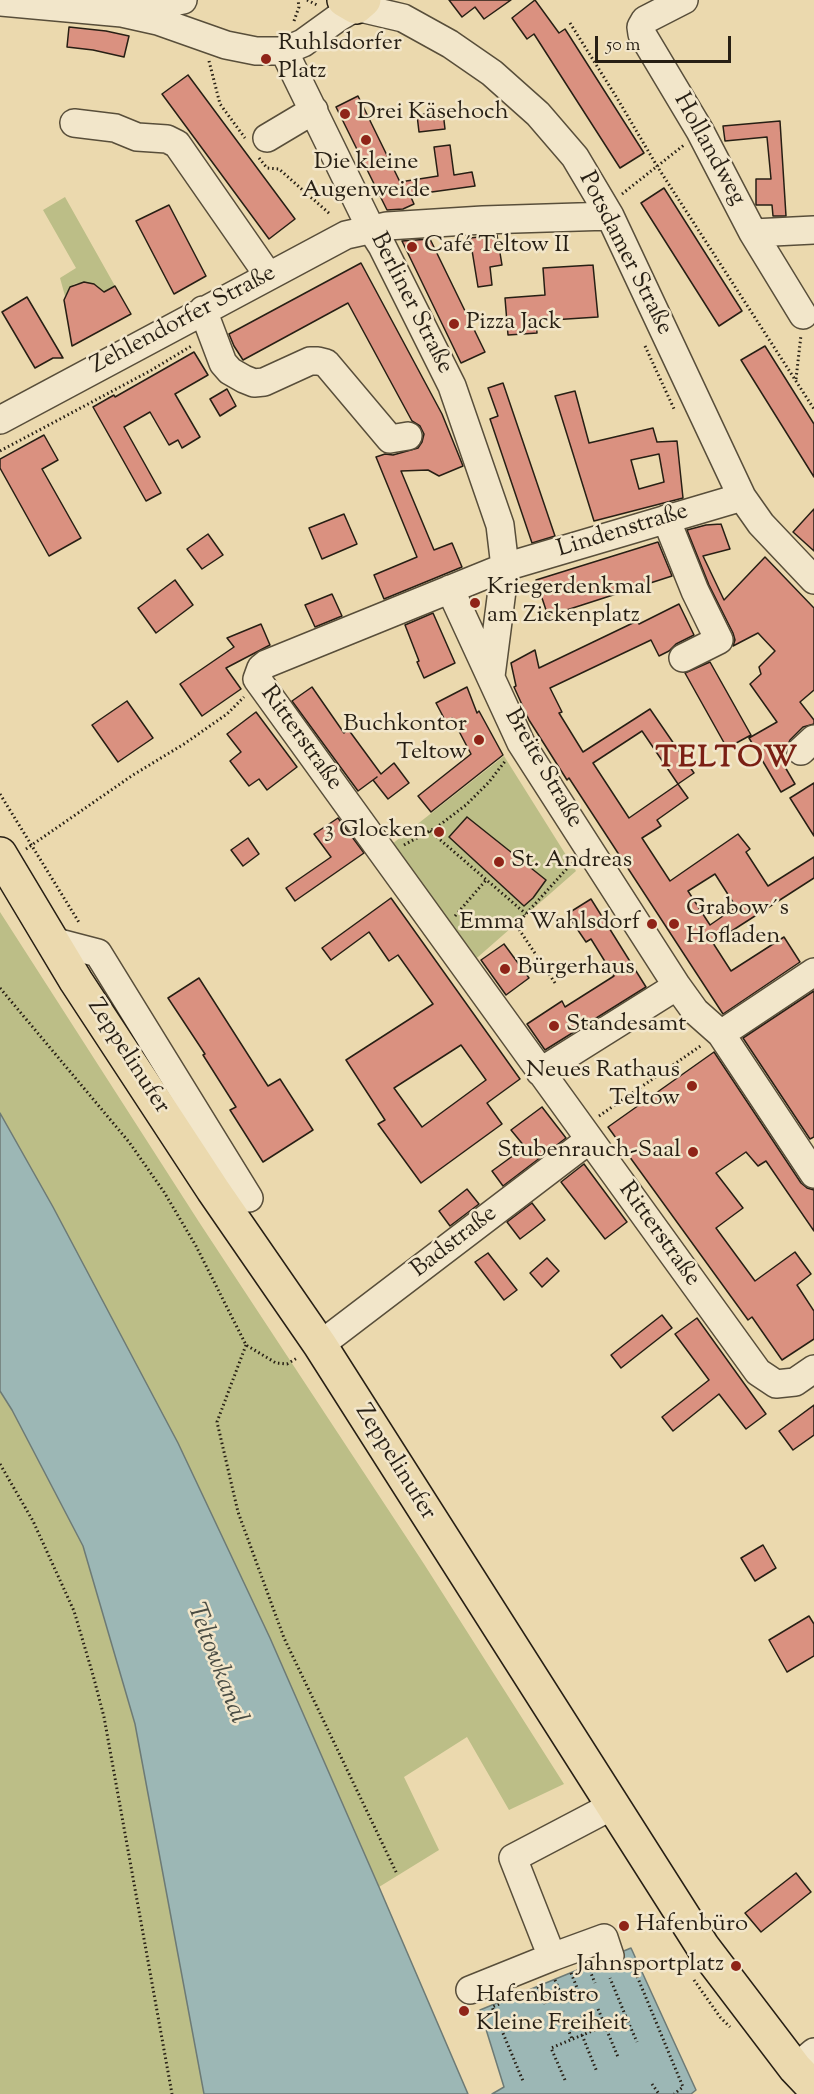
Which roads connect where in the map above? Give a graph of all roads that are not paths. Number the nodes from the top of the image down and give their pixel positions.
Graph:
1 (183, 0) edge
2 (684, 0) edge
3 (0, 2) edge
4 (355, 2) edge
5 (122, 14) junction
6 (284, 51) junction
7 (314, 111) junction
8 (74, 123) dead end
9 (256, 144) road end
10 (616, 205) junction
11 (371, 229) junction
12 (814, 230) edge
13 (753, 233) junction
14 (268, 275) junction
15 (803, 315) road end
16 (207, 321) junction
17 (0, 420) edge
18 (408, 436) dead end
19 (742, 497) junction
20 (666, 519) junction
21 (505, 567) junction
22 (814, 579) edge
23 (450, 589) junction
24 (683, 658) dead end
25 (491, 676) junction
26 (0, 854) edge
27 (52, 941) junction
28 (814, 972) edge
29 (677, 986) junction
30 (721, 1034) junction
31 (540, 1072) junction
32 (585, 1135) junction
33 (814, 1174) edge
34 (249, 1198) dead end
35 (320, 1345) junction
36 (814, 1370) edge
37 (612, 1806) junction
38 (606, 1963) road end
39 (559, 1970) junction
40 (470, 1990) dead end
41 (808, 2069) edge

1 - 5 street
2 - 13 street, Hollandweg
3 - 5 street
4 - 6 street
4 - 10 street, Potsdamer Straße
5 - 6 street
6 - 7 street, Berliner Straße
7 - 9 street
7 - 11 street, Berliner Straße
8 - 14 street
10 - 11 street
10 - 19 street, Potsdamer Straße
11 - 14 street, Zehlendorfer Straße
11 - 21 street, Berliner Straße
12 - 13 street, Hollandweg
13 - 15 street
14 - 16 street, Zehlendorfer Straße
16 - 17 street, Zehlendorfer Straße
16 - 18 street
19 - 20 street, Lindenstraße
19 - 22 street, Potsdamer Straße
20 - 21 street, Lindenstraße
20 - 24 street
21 - 23 street, Ritterstraße
21 - 25 street
23 - 25 street, Breite Straße
23 - 31 street, Ritterstraße
25 - 29 street, Breite Straße
26 - 27 main road, Zeppelinufer
27 - 34 street, Zeppelinufer
27 - 35 main road, Zeppelinufer
28 - 30 street
29 - 30 street, Breite Straße
29 - 31 street
30 - 33 street, Breite Straße
31 - 32 street, Ritterstraße
32 - 35 street, Badstraße
32 - 36 street, Ritterstraße
35 - 37 main road, Zeppelinufer
37 - 39 street
37 - 41 main road, Zeppelinufer
38 - 39 street
39 - 40 street

